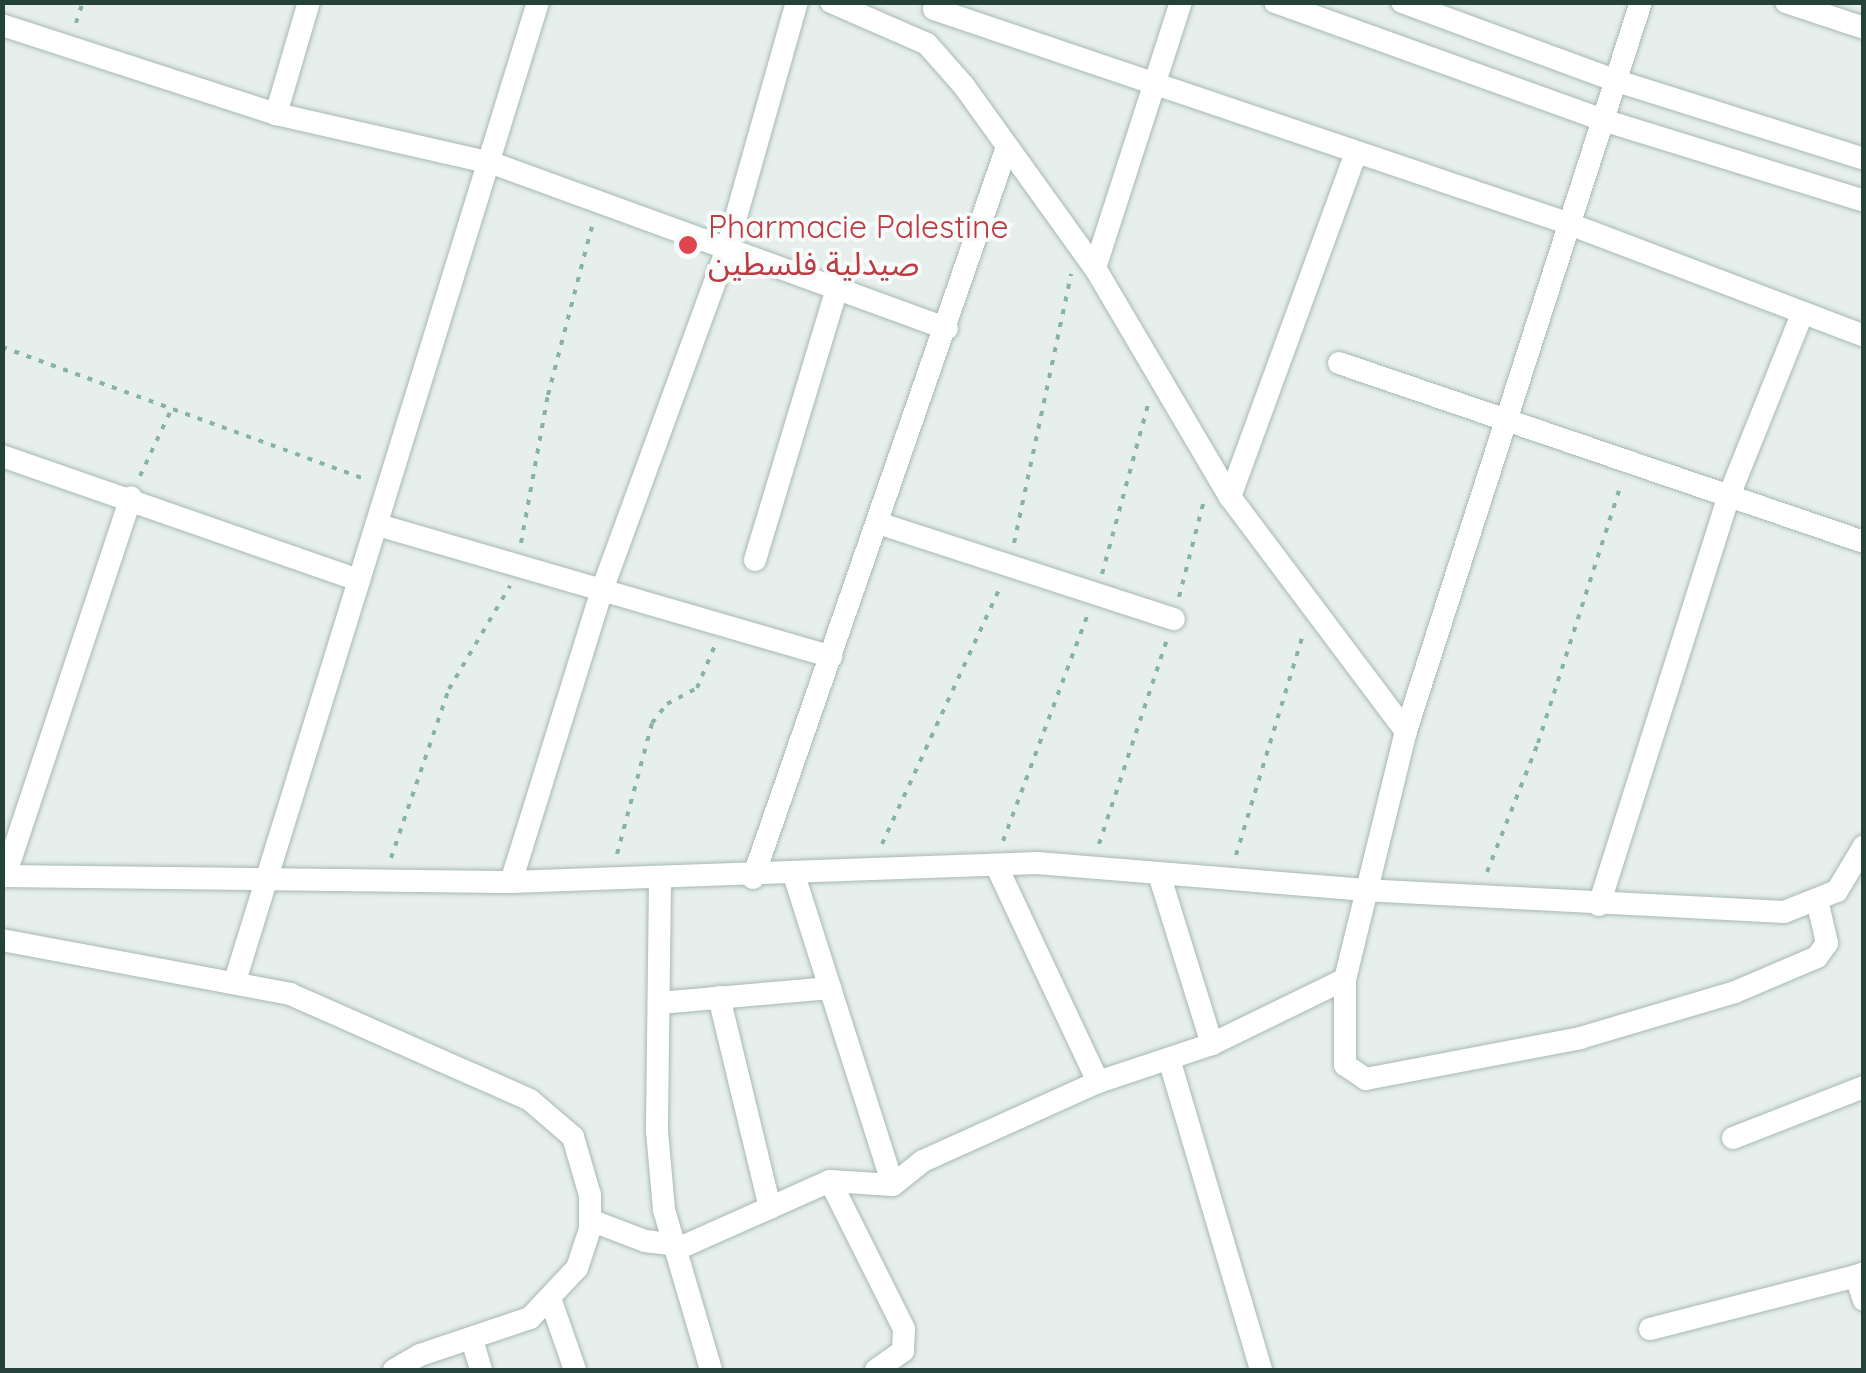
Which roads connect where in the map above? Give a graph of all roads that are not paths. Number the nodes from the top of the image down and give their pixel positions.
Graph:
1 (309, 2) edge
2 (538, 2) edge
3 (797, 2) edge
4 (831, 2) edge
5 (1181, 2) edge
6 (1275, 2) edge
7 (1402, 2) edge
8 (1641, 2) edge
9 (1786, 2) edge
10 (935, 6) edge
11 (2, 26) edge
12 (1864, 28) edge
13 (927, 44) junction
14 (1617, 81) junction
15 (1154, 83) junction
16 (276, 114) junction
17 (1604, 120) junction
18 (1007, 147) junction
19 (1356, 152) junction
20 (1864, 159) edge
21 (492, 163) junction
22 (1864, 202) edge
23 (1567, 222) junction
24 (727, 249) junction
25 (1095, 268) junction
26 (836, 289) junction
27 (1802, 314) junction
28 (947, 329) junction
29 (1864, 336) edge
30 (1338, 363) dead end
31 (1506, 418) junction
32 (2, 456) edge
33 (1729, 496) junction
34 (131, 497) junction
35 (1230, 497) junction
36 (878, 523) junction
37 (378, 525) junction
38 (1864, 542) edge
39 (755, 560) dead end
40 (359, 580) junction
41 (601, 593) junction
42 (1174, 618) road end
43 (831, 657) junction
44 (1406, 731) junction
45 (1864, 846) edge
46 (996, 865) junction
47 (1158, 874) junction
48 (4, 876) edge
49 (794, 876) junction
50 (753, 878) junction
51 (660, 880) junction
52 (267, 881) junction
53 (512, 882) junction
54 (1363, 890) junction
55 (1599, 904) junction
56 (1818, 904) junction
57 (2, 940) edge
58 (1345, 979) junction
59 (235, 980) junction
60 (830, 988) junction
61 (719, 998) junction
62 (659, 1003) junction
63 (1212, 1044) junction
64 (1169, 1058) junction
65 (1098, 1082) junction
66 (1864, 1086) edge
67 (1733, 1138) dead end
68 (830, 1181) junction
69 (892, 1185) junction
70 (770, 1208) junction
71 (590, 1220) junction
72 (670, 1248) junction
73 (1860, 1274) edge
74 (1864, 1300) edge
75 (551, 1301) junction
76 (1650, 1329) dead end
77 (472, 1340) junction
78 (394, 1370) edge
79 (481, 1370) edge
80 (575, 1370) edge
81 (711, 1370) edge
82 (876, 1370) edge
83 (1261, 1370) edge

1 - 16 street
2 - 21 street
3 - 24 street
4 - 13 street
5 - 15 street
6 - 17 street
7 - 14 street
8 - 14 street
9 - 12 street
10 - 13 street
10 - 15 street
11 - 16 street
13 - 18 street
14 - 17 street
14 - 20 street
15 - 19 street
15 - 25 street
16 - 21 street
17 - 22 street
17 - 23 street
18 - 25 street
18 - 28 street
19 - 23 street
19 - 35 street
21 - 24 street
21 - 37 street
23 - 27 street
23 - 31 street
24 - 26 street
24 - 41 street
25 - 35 street
26 - 28 street
26 - 39 street
27 - 29 street
27 - 33 street
28 - 36 street
30 - 31 street
31 - 33 street
31 - 44 street
32 - 34 street
33 - 38 street
33 - 55 street
34 - 40 street
34 - 48 street
35 - 44 street
36 - 42 street
36 - 43 street
37 - 40 street
37 - 41 street
40 - 52 street
41 - 43 street
41 - 53 street
43 - 50 street
44 - 54 street
45 - 56 street
46 - 47 street
46 - 49 street
46 - 65 street
47 - 54 street
47 - 63 street
48 - 52 street
49 - 50 street
49 - 60 street
50 - 51 street
51 - 53 street
51 - 62 street
52 - 53 street
52 - 59 street
54 - 55 street
54 - 58 street
55 - 56 street
56 - 58 street
57 - 59 street
58 - 63 street
59 - 71 street
60 - 61 street
60 - 69 street
61 - 62 street
61 - 70 street
62 - 72 street
63 - 64 street
64 - 65 street
64 - 83 street
65 - 69 street
66 - 67 street
68 - 69 street
68 - 70 street
68 - 82 street
70 - 72 street
71 - 72 street
71 - 75 street
72 - 81 street
73 - 74 street
73 - 76 street
75 - 77 street
75 - 80 street
77 - 78 street
77 - 79 street

